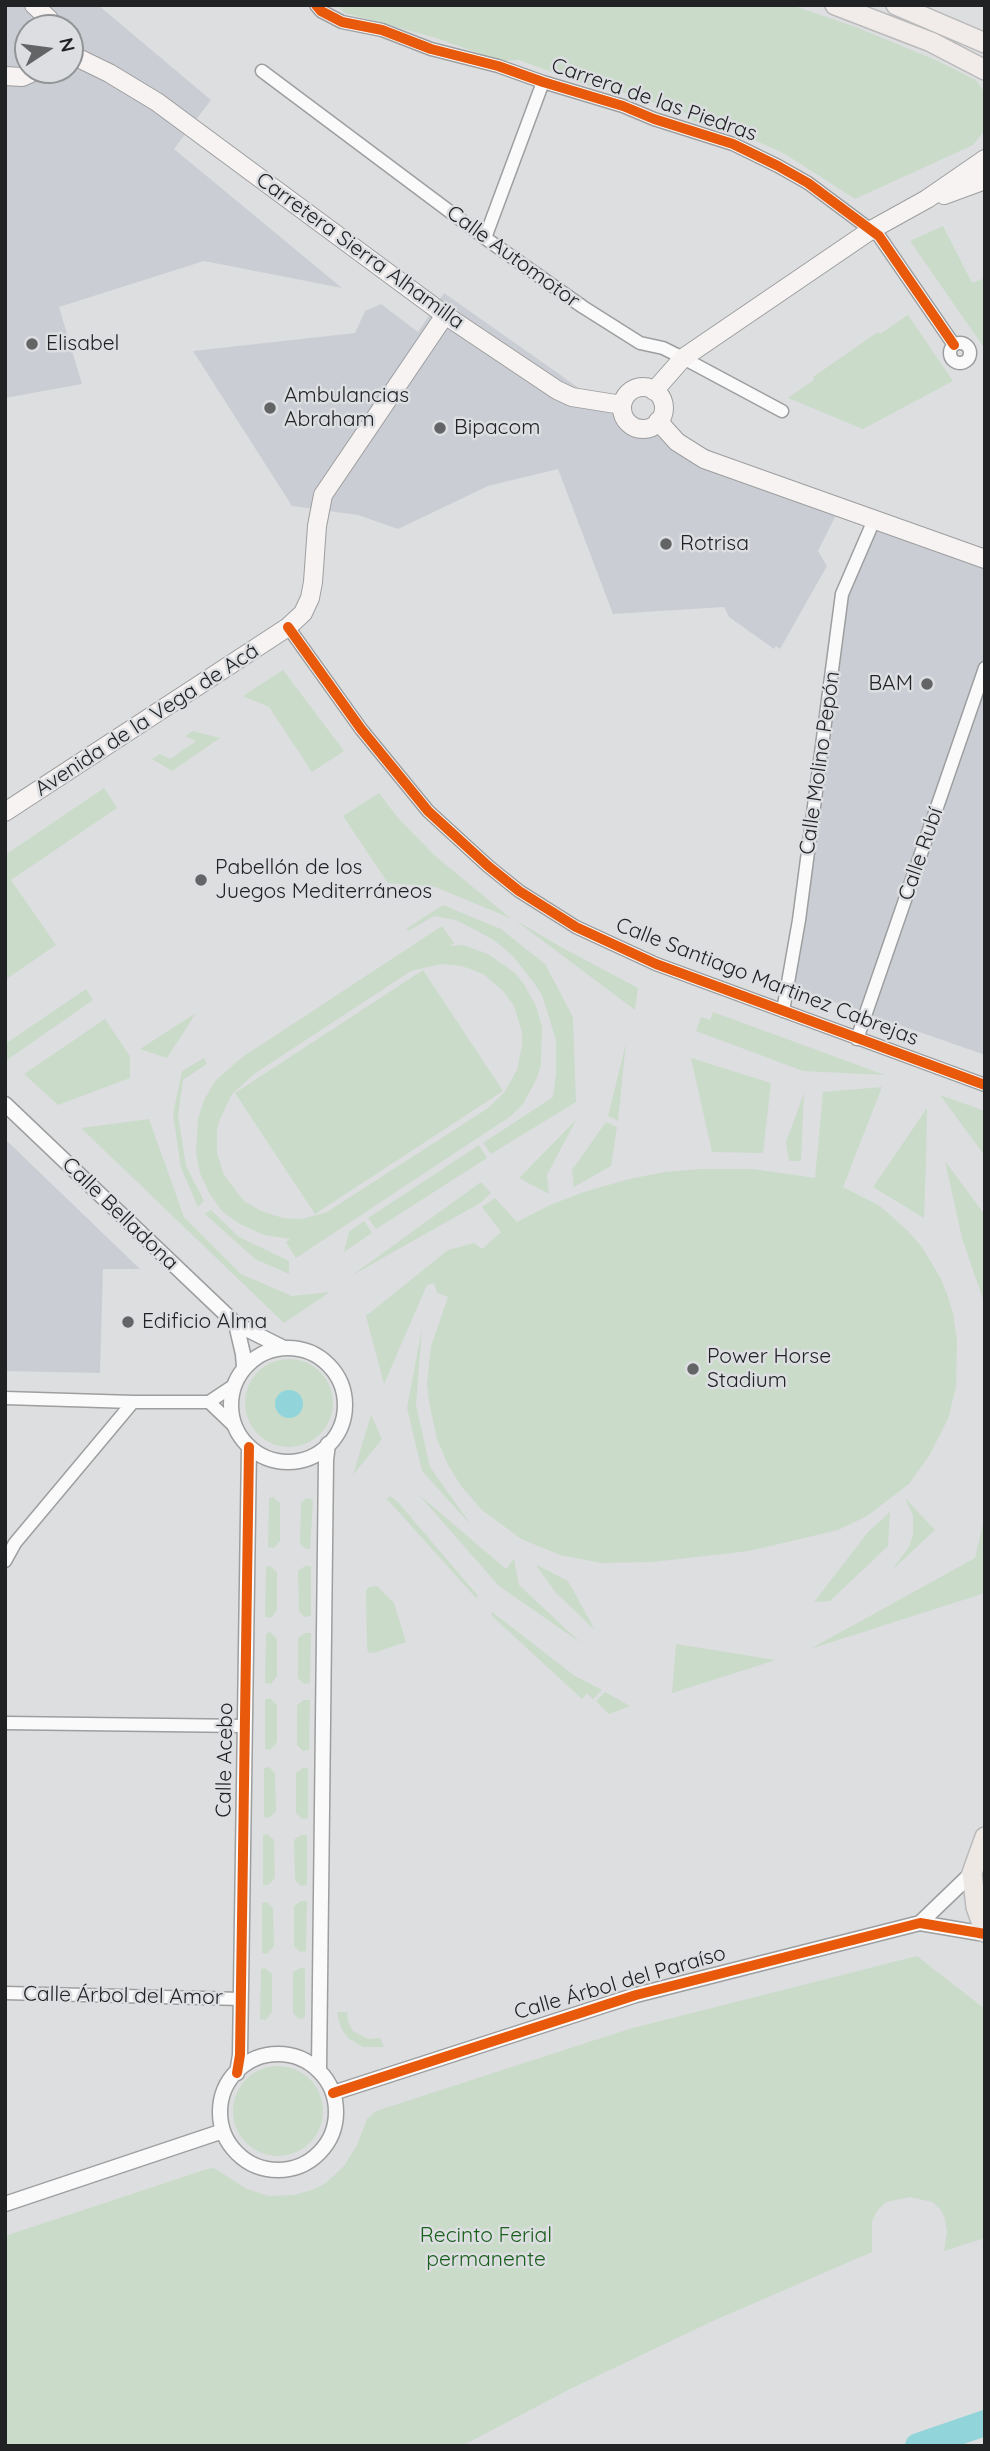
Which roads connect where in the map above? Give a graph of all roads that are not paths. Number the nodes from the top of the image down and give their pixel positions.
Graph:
1 (316, 5) edge
2 (835, 5) edge
3 (896, 5) edge
4 (985, 43) edge
5 (84, 61) edge
6 (985, 70) edge
7 (262, 71) dead end
8 (543, 82) junction
9 (985, 159) edge
10 (985, 180) edge
11 (927, 199) junction
12 (871, 230) junction
13 (485, 238) junction
14 (445, 315) junction
15 (954, 345) dead end
16 (683, 358) junction
17 (653, 391) junction
18 (622, 405) junction
19 (782, 411) dead end
20 (658, 421) junction
21 (874, 520) junction
22 (985, 559) edge
23 (288, 627) junction
24 (984, 674) edge
25 (5, 812) edge
26 (783, 1011) junction
27 (857, 1039) junction
28 (985, 1085) edge
29 (5, 1104) edge
30 (236, 1324) junction
31 (282, 1347) junction
32 (244, 1367) junction
33 (233, 1386) junction
34 (5, 1398) edge
35 (132, 1402) junction
36 (209, 1402) junction
37 (232, 1424) junction
38 (328, 1444) junction
39 (249, 1447) junction
40 (5, 1561) edge
41 (5, 1723) edge
42 (245, 1726) junction
43 (985, 1837) edge
44 (972, 1873) junction
45 (920, 1923) junction
46 (985, 1933) edge
47 (5, 1993) edge
48 (241, 1999) junction
49 (320, 2070) junction
50 (237, 2073) junction
51 (333, 2093) junction
52 (223, 2131) junction
53 (5, 2204) edge

1 - 8 street, Carrera de las Piedras
2 - 6 main road
3 - 4 main road
5 - 14 main road, Carretera Sierra Alhamilla
7 - 13 street, Calle Automotor
8 - 12 street, Carrera de las Piedras
8 - 13 street
9 - 11 main road
10 - 11 main road
11 - 12 main road
12 - 15 street, Carrera de las Piedras
12 - 16 main road
13 - 16 street, Calle Automotor
14 - 18 main road, Carretera Sierra Alhamilla
14 - 23 main road, Avenida de la Vega de Acá
16 - 17 main road
16 - 19 street, Calle Automotor
17 - 18 main road
17 - 20 main road
18 - 20 main road
20 - 21 main road
21 - 22 main road
21 - 26 street, Calle Molino Pepón
23 - 25 main road, Avenida de la Vega de Acá
23 - 26 street, Calle Santiago Martinez Cabrejas
24 - 27 street, Calle Rubí
26 - 27 street, Calle Santiago Martinez Cabrejas
27 - 28 street, Calle Santiago Martinez Cabrejas
29 - 30 street, Calle Belladona
30 - 31 street, Calle Belladona
30 - 32 street
31 - 32 street
31 - 38 street
32 - 33 street
33 - 36 street
33 - 37 street
34 - 35 street
35 - 36 street
35 - 40 street
36 - 37 street
37 - 39 street
38 - 39 street
38 - 49 street
39 - 42 street, Calle Acebo
41 - 42 street
42 - 48 street, Calle Acebo
43 - 44 highway
44 - 45 street
44 - 46 highway
45 - 46 street
45 - 51 street, Calle Árbol del Paraíso
47 - 48 street, Calle Árbol del Amor
48 - 50 street, Calle Acebo
49 - 50 street
49 - 51 street
50 - 52 street
51 - 52 street
52 - 53 street

